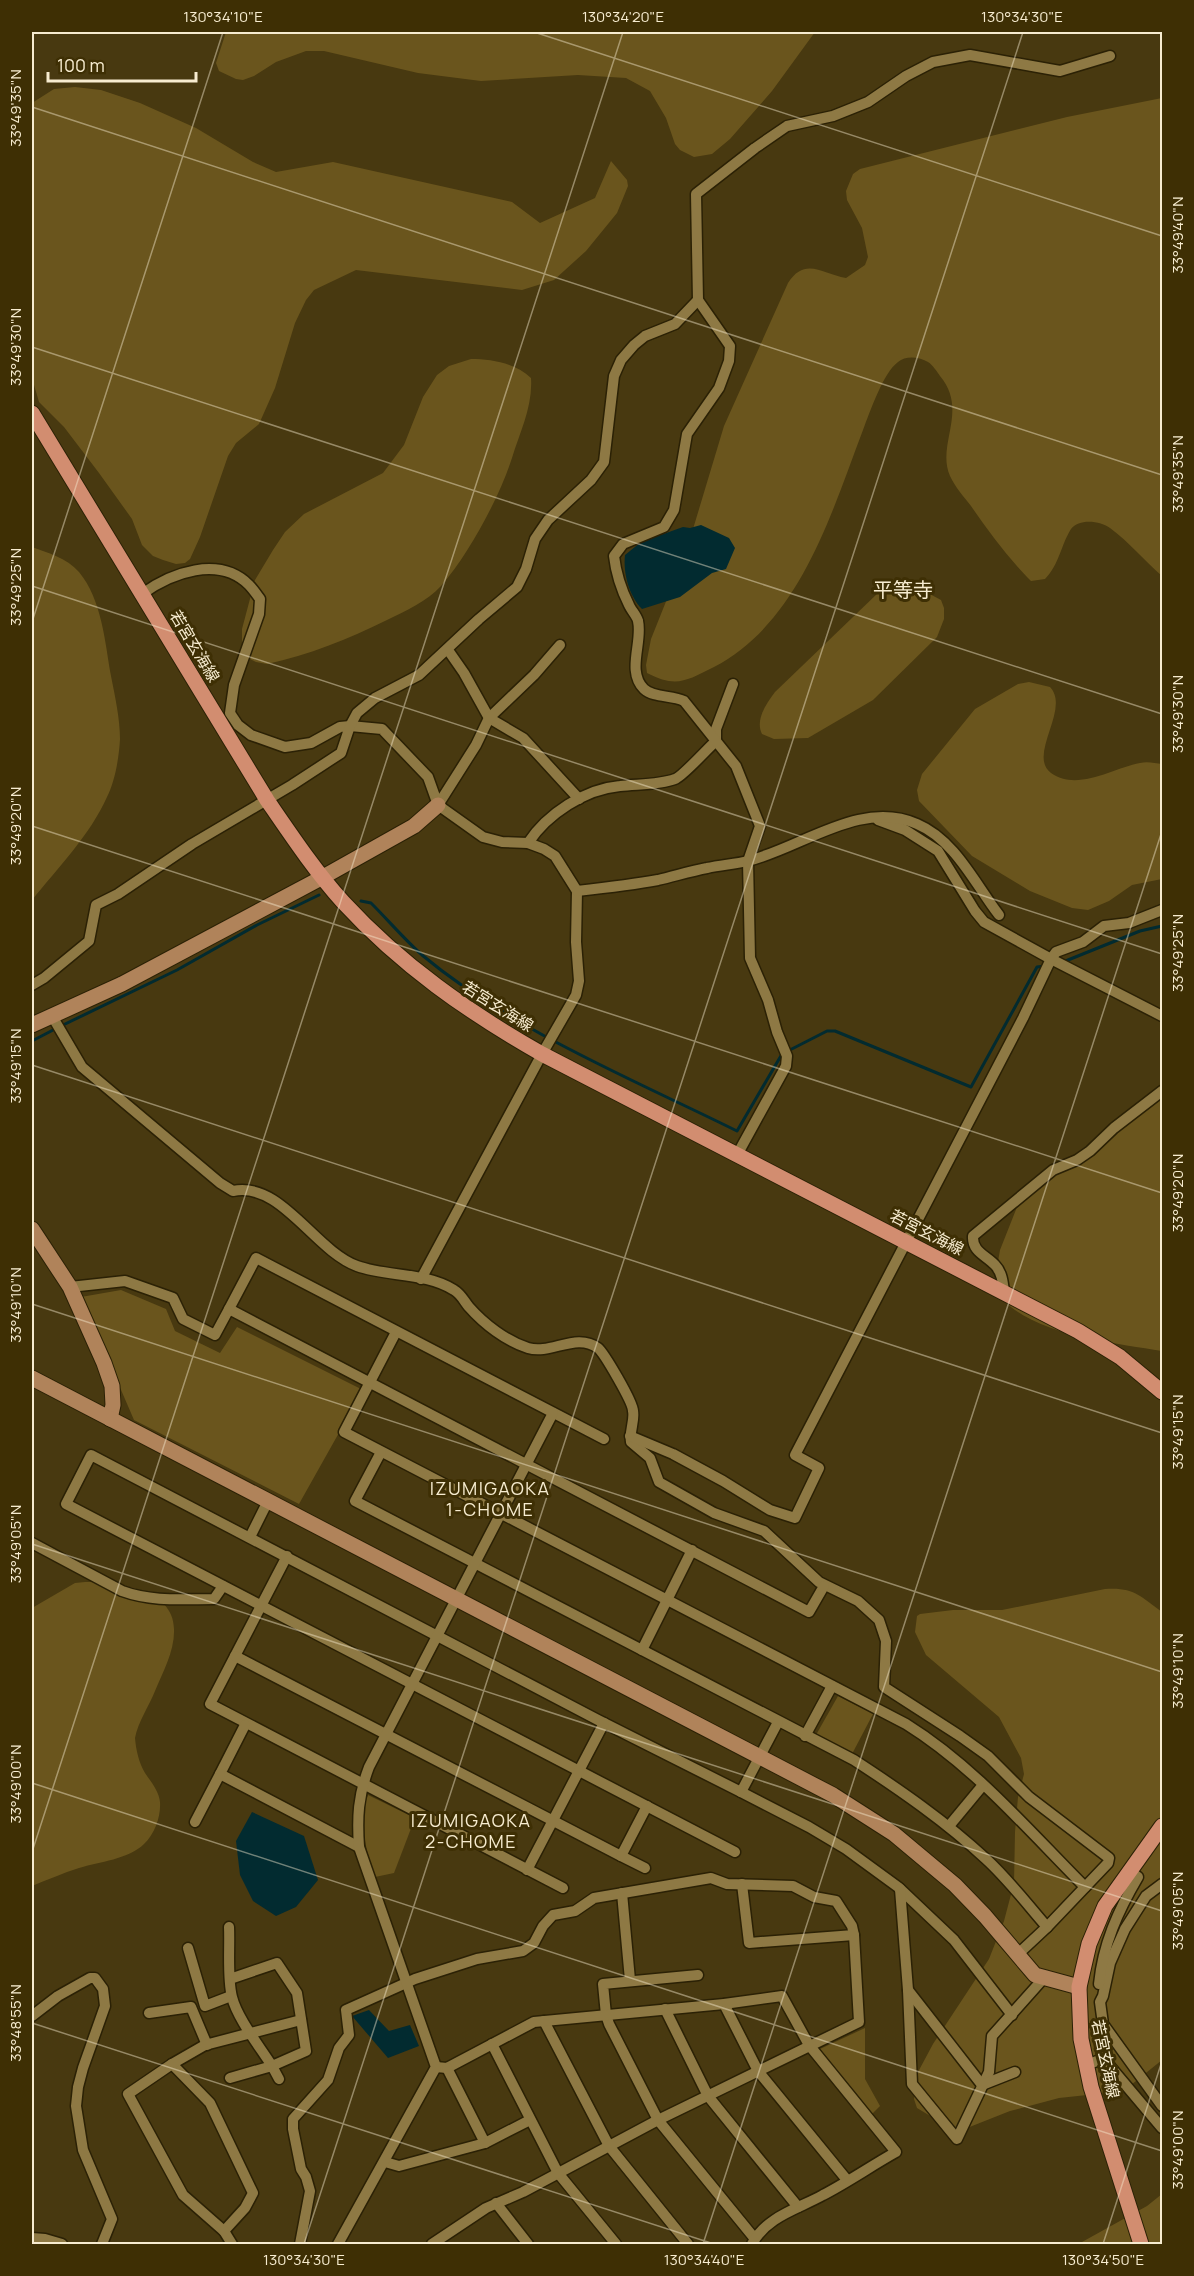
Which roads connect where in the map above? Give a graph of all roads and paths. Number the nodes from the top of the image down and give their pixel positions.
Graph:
1 (1110, 56) dead end
2 (698, 300) junction
3 (32, 412) edge
4 (142, 594) junction
5 (560, 645) dead end
6 (448, 650) junction
7 (733, 684) dead end
8 (489, 718) junction
9 (350, 726) junction
10 (716, 741) junction
11 (579, 799) junction
12 (267, 800) junction
13 (438, 805) junction
14 (866, 817) junction
15 (528, 843) junction
16 (748, 861) junction
17 (322, 876) junction
18 (577, 891) junction
19 (1162, 910) edge
20 (999, 915) dead end
21 (1051, 959) junction
22 (32, 985) edge
23 (52, 1016) junction
24 (1162, 1016) edge
25 (32, 1025) edge
26 (542, 1054) junction
27 (1162, 1091) edge
28 (737, 1155) junction
29 (32, 1229) edge
30 (906, 1241) junction
31 (421, 1279) junction
32 (70, 1287) junction
33 (1004, 1292) junction
34 (229, 1309) junction
35 (396, 1332) junction
36 (32, 1378) edge
37 (370, 1383) junction
38 (1162, 1392) edge
39 (553, 1413) junction
40 (110, 1419) junction
41 (630, 1436) junction
42 (604, 1439) dead end
43 (381, 1452) junction
44 (527, 1464) junction
45 (268, 1501) junction
46 (501, 1514) junction
47 (250, 1537) junction
48 (32, 1543) edge
49 (692, 1550) junction
50 (287, 1556) junction
51 (475, 1564) junction
52 (223, 1586) junction
53 (824, 1586) junction
54 (457, 1600) junction
55 (666, 1601) junction
56 (261, 1606) junction
57 (438, 1635) junction
58 (642, 1650) junction
59 (235, 1656) junction
60 (413, 1685) junction
61 (832, 1686) junction
62 (778, 1722) junction
63 (604, 1723) junction
64 (245, 1725) junction
65 (387, 1734) junction
66 (805, 1736) junction
67 (759, 1756) junction
68 (578, 1770) junction
69 (220, 1774) junction
70 (362, 1785) junction
71 (983, 1785) junction
72 (741, 1792) junction
73 (647, 1806) junction
74 (552, 1820) junction
75 (195, 1822) dead end
76 (949, 1826) junction
77 (1162, 1826) edge
78 (359, 1847) junction
79 (735, 1852) dead end
80 (621, 1856) junction
81 (645, 1868) dead end
82 (526, 1870) junction
83 (1129, 1870) junction
84 (742, 1884) junction
85 (1162, 1884) edge
86 (1085, 1887) junction
87 (563, 1888) dead end
88 (900, 1889) junction
89 (622, 1893) junction
90 (229, 1927) dead end
91 (1047, 1927) junction
92 (854, 1935) junction
93 (188, 1948) dead end
94 (1017, 1955) junction
95 (698, 1975) dead end
96 (230, 1979) junction
97 (1043, 1979) junction
98 (630, 1980) junction
99 (406, 1984) junction
100 (1079, 1987) junction
101 (908, 1990) junction
102 (231, 1996) junction
103 (1100, 2002) junction
104 (724, 2004) junction
105 (665, 2010) junction
106 (149, 2013) dead end
107 (606, 2015) junction
108 (1012, 2015) junction
109 (32, 2016) edge
110 (301, 2020) junction
111 (544, 2021) junction
112 (252, 2033) junction
113 (207, 2044) junction
114 (492, 2044) junction
115 (809, 2045) junction
116 (172, 2064) junction
117 (1086, 2064) junction
118 (272, 2066) junction
119 (442, 2068) junction
120 (758, 2071) junction
121 (1015, 2072) dead end
122 (230, 2078) dead end
123 (279, 2079) dead end
124 (982, 2085) junction
125 (708, 2096) junction
126 (1162, 2106) edge
127 (530, 2120) junction
128 (658, 2120) junction
129 (1162, 2128) edge
130 (485, 2143) junction
131 (609, 2146) junction
132 (385, 2162) junction
133 (558, 2173) junction
134 (847, 2180) junction
135 (496, 2203) junction
136 (798, 2206) junction
137 (224, 2231) junction
138 (32, 2238) edge
139 (448, 2240) edge
140 (753, 2242) edge
141 (62, 2244) edge
142 (102, 2244) edge
143 (232, 2244) edge
144 (300, 2244) edge
145 (338, 2244) edge
146 (432, 2244) edge
147 (528, 2244) edge
148 (616, 2244) edge
149 (688, 2244) edge
150 (1141, 2244) edge

1 - 2 street
2 - 6 street
2 - 10 street
3 - 4 main road, 若宮玄海線
4 - 9 street
4 - 12 main road, 若宮玄海線
5 - 8 street
6 - 8 street
6 - 9 street
7 - 10 street
8 - 11 street
8 - 13 street
9 - 12 street
9 - 13 street
10 - 11 street
10 - 16 street
11 - 15 street
12 - 17 main road, 若宮玄海線
12 - 22 street
13 - 15 street
13 - 17 street
14 - 16 street
14 - 20 street
14 - 21 street
15 - 18 street
16 - 18 street
16 - 28 street
17 - 23 street
17 - 26 main road, 若宮玄海線
18 - 26 street
19 - 21 street
21 - 24 street
21 - 30 street
23 - 25 street
23 - 31 street
26 - 28 main road, 若宮玄海線
26 - 31 street
27 - 33 street
28 - 30 main road, 若宮玄海線
29 - 32 street
30 - 33 main road, 若宮玄海線
30 - 41 street
31 - 41 street
32 - 34 street
32 - 40 street
33 - 38 main road, 若宮玄海線
34 - 35 street
34 - 37 street
35 - 37 street
35 - 39 street
36 - 40 street
37 - 43 street
37 - 44 street
39 - 42 street
39 - 44 street
40 - 45 street
41 - 53 street
43 - 46 street
43 - 51 street
44 - 46 street
44 - 49 street
45 - 47 street
45 - 54 street
46 - 51 street
46 - 55 street
47 - 50 street
47 - 52 street
48 - 52 street
49 - 53 street
49 - 55 street
50 - 56 street
50 - 57 street
51 - 54 street
51 - 58 street
52 - 56 street
53 - 86 street
54 - 57 street
54 - 67 street
55 - 58 street
55 - 61 street
56 - 59 street
56 - 60 street
57 - 60 street
57 - 63 street
58 - 62 street
59 - 64 street
59 - 65 street
60 - 65 street
60 - 68 street
61 - 66 street
61 - 71 street
62 - 66 street
62 - 67 street
63 - 68 street
63 - 72 street
64 - 69 street
64 - 70 street
65 - 70 street
65 - 74 street
66 - 76 street
67 - 72 street
67 - 94 street
68 - 73 street
68 - 74 street
69 - 75 street
69 - 78 street
70 - 78 street
70 - 82 street
71 - 76 street
71 - 86 street
72 - 88 street
73 - 79 street
73 - 80 street
74 - 80 street
74 - 82 street
76 - 91 street
77 - 83 main road, 若宮玄海線
78 - 99 street
80 - 81 street
82 - 87 street
83 - 100 main road, 若宮玄海線
83 - 103 street
84 - 89 street
84 - 92 street
84 - 92 street
85 - 103 street
86 - 91 street
88 - 101 street
88 - 108 street
89 - 98 street
89 - 99 street
90 - 96 street
91 - 94 street
92 - 115 street
93 - 102 street
94 - 97 street
95 - 98 street
96 - 102 street
96 - 110 street
97 - 100 street
97 - 108 street
98 - 107 street
99 - 119 street
99 - 144 street
100 - 117 main road, 若宮玄海線
101 - 124 street
101 - 124 street
102 - 112 street
103 - 126 street
104 - 105 street
104 - 115 street
104 - 120 street
105 - 107 street
105 - 125 street
106 - 113 street
107 - 111 street
107 - 128 street
108 - 124 street
109 - 142 street
110 - 112 street
110 - 118 street
111 - 114 street
111 - 131 street
112 - 113 street
112 - 118 street
113 - 116 street
114 - 119 street
114 - 127 street
115 - 120 street
115 - 134 street
116 - 137 street
116 - 137 street
117 - 129 street
117 - 150 main road, 若宮玄海線
118 - 122 street
118 - 123 street
119 - 130 street
119 - 132 street
120 - 125 street
120 - 134 street
121 - 124 street
125 - 128 street
125 - 136 street
127 - 130 street
127 - 133 street
128 - 131 street
128 - 140 street
130 - 132 street
131 - 133 street
131 - 149 street
132 - 145 street
133 - 135 street
133 - 148 street
134 - 136 street
135 - 139 street
135 - 147 street
136 - 140 street
137 - 143 street
138 - 141 street
139 - 146 street

